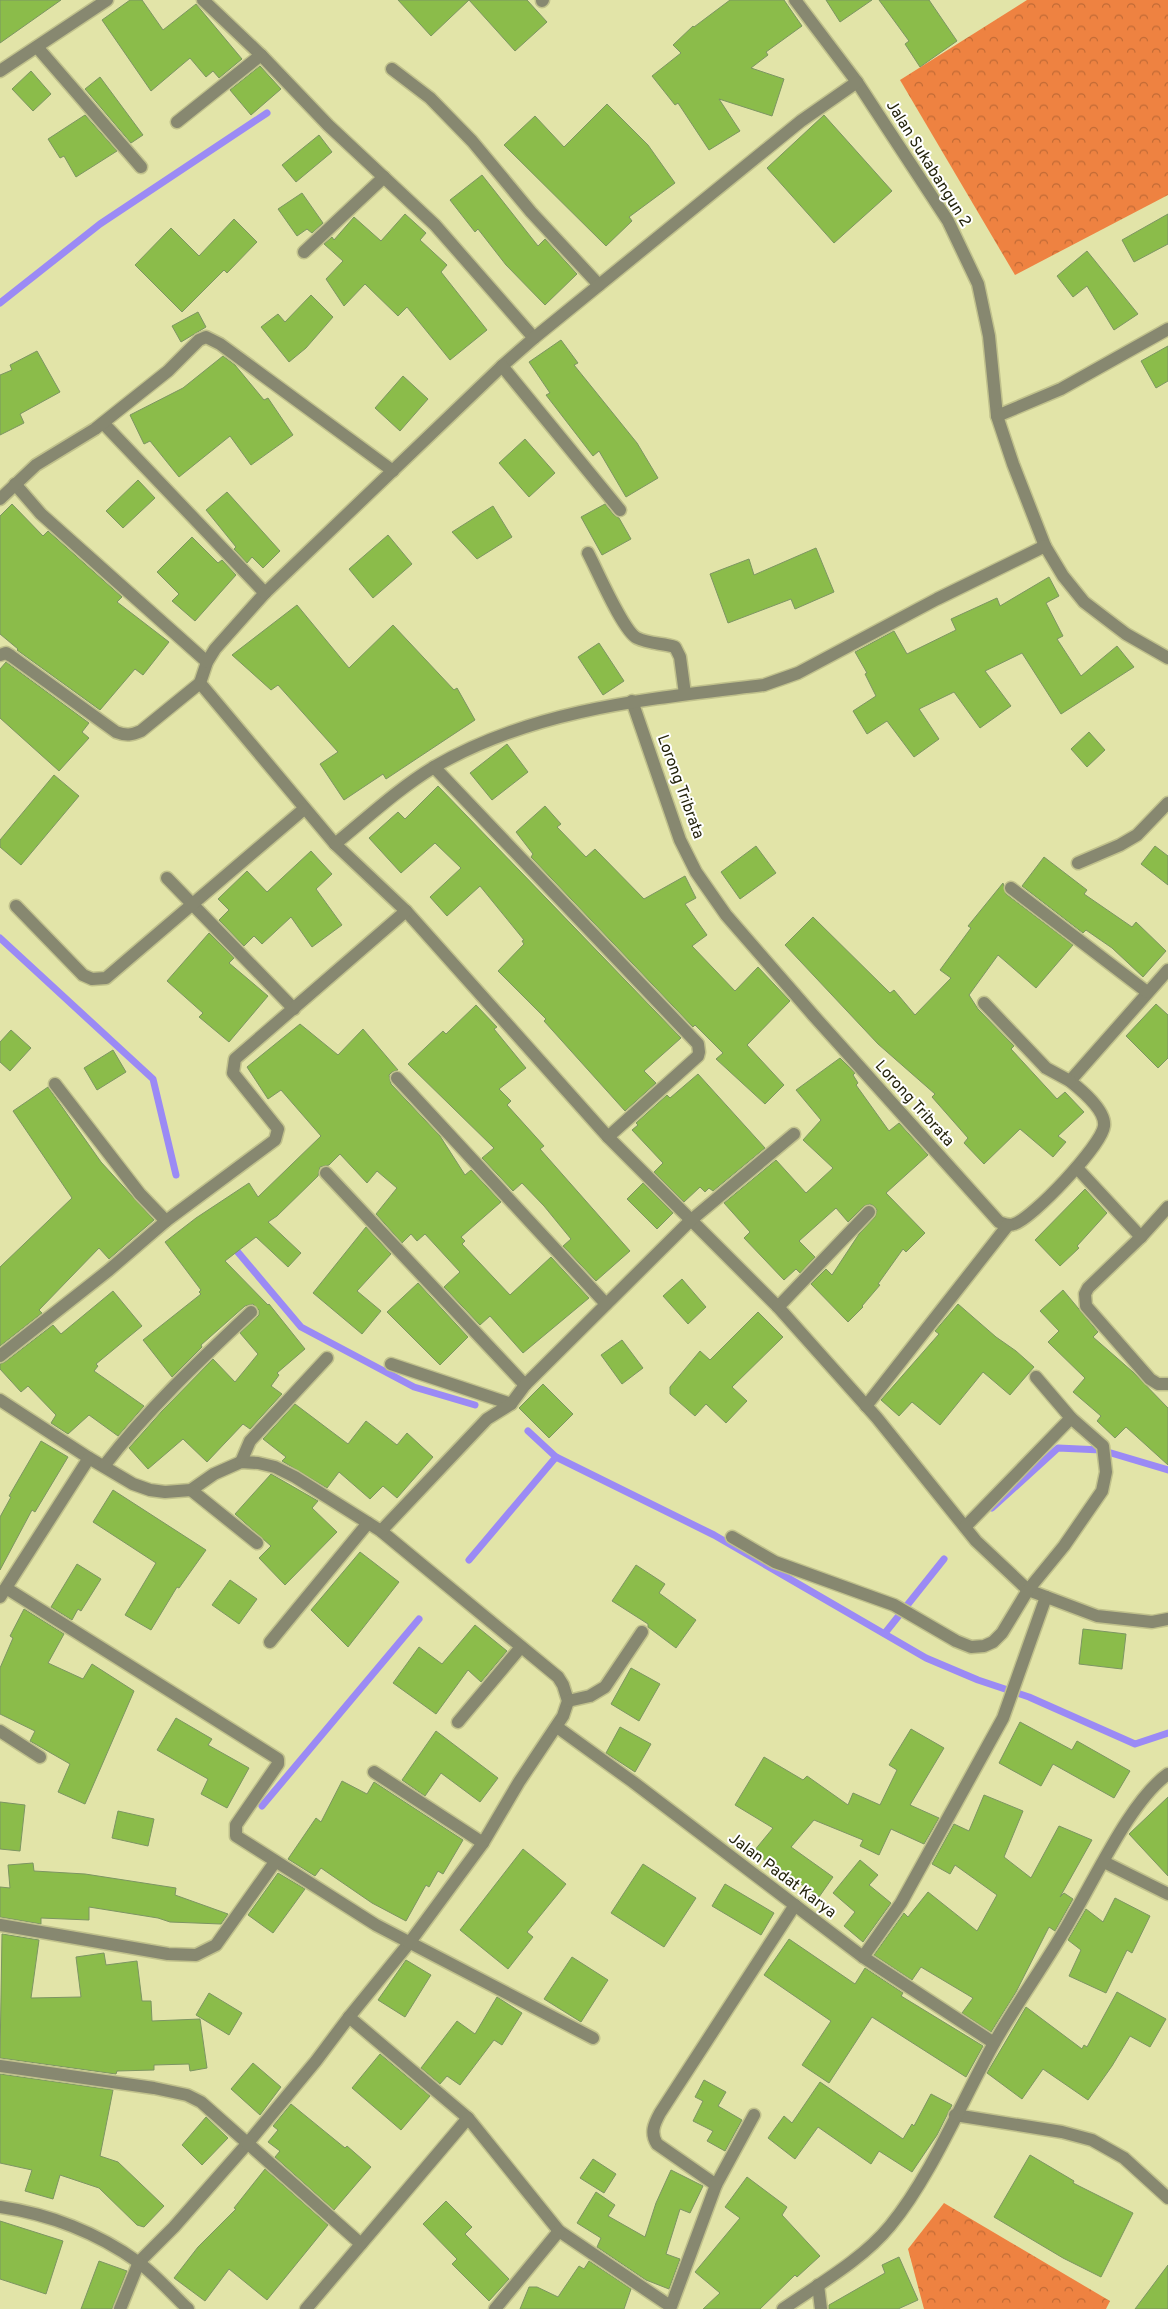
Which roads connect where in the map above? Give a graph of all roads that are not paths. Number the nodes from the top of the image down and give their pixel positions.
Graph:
1 (107, 0) edge
2 (203, 0) edge
3 (795, 0) edge
4 (37, 47) junction
5 (261, 55) junction
6 (392, 69) dead end
7 (0, 71) edge
8 (856, 82) junction
9 (177, 122) dead end
10 (141, 167) dead end
11 (384, 177) junction
12 (304, 252) dead end
13 (599, 285) junction
14 (1168, 329) edge
15 (534, 338) junction
16 (502, 366) junction
17 (997, 416) junction
18 (103, 423) junction
19 (394, 471) junction
20 (15, 484) junction
21 (0, 498) edge
22 (620, 510) dead end
23 (1046, 546) junction
24 (588, 554) dead end
25 (265, 593) junction
26 (0, 654) edge
27 (1168, 658) edge
28 (206, 662) junction
29 (200, 683) junction
30 (685, 694) junction
31 (632, 701) junction
32 (434, 767) junction
33 (1168, 803) edge
34 (304, 809) junction
35 (335, 844) junction
36 (1078, 863) dead end
37 (166, 878) dead end
38 (1011, 888) dead end
39 (193, 905) junction
40 (16, 906) dead end
41 (406, 911) junction
42 (1168, 970) edge
43 (1146, 992) junction
44 (984, 1003) dead end
45 (294, 1008) junction
46 (398, 1078) dead end
47 (1070, 1081) junction
48 (55, 1084) dead end
49 (794, 1134) dead end
50 (608, 1137) junction
51 (1077, 1168) junction
52 (326, 1173) dead end
53 (1168, 1207) edge
54 (869, 1212) dead end
55 (166, 1220) junction
56 (690, 1221) junction
57 (1008, 1225) junction
58 (1141, 1237) junction
59 (606, 1304) junction
60 (778, 1307) junction
61 (251, 1312) dead end
62 (0, 1356) edge
63 (327, 1358) dead end
64 (390, 1364) dead end
65 (1036, 1376) dead end
66 (1168, 1384) edge
67 (525, 1385) junction
68 (0, 1400) edge
69 (511, 1404) junction
70 (866, 1406) junction
71 (1071, 1418) junction
72 (89, 1458) junction
73 (241, 1462) junction
74 (104, 1466) junction
75 (191, 1490) junction
76 (368, 1522) junction
77 (965, 1528) junction
78 (381, 1531) junction
79 (732, 1537) dead end
80 (257, 1543) dead end
81 (1028, 1590) junction
82 (3, 1593) edge
83 (1046, 1597) junction
84 (1168, 1619) edge
85 (642, 1632) dead end
86 (270, 1642) dead end
87 (521, 1647) junction
88 (568, 1700) junction
89 (458, 1722) dead end
90 (557, 1727) junction
91 (0, 1731) edge
92 (40, 1757) dead end
93 (374, 1772) dead end
94 (1168, 1774) edge
95 (483, 1843) junction
96 (275, 1862) junction
97 (1104, 1862) junction
98 (1168, 1894) edge
99 (795, 1905) junction
100 (0, 1924) edge
101 (410, 1942) junction
102 (863, 1957) junction
103 (349, 2017) junction
104 (593, 2038) dead end
105 (994, 2043) junction
106 (0, 2066) edge
107 (754, 2115) dead end
108 (955, 2115) junction
109 (468, 2118) junction
110 (247, 2144) junction
111 (716, 2186) junction
112 (1168, 2198) edge
113 (0, 2207) edge
114 (560, 2231) junction
115 (361, 2244) junction
116 (139, 2262) junction
117 (818, 2285) junction
118 (670, 2308) edge
119 (120, 2309) edge
120 (188, 2309) edge
121 (306, 2309) edge
122 (495, 2309) edge
123 (783, 2309) edge
124 (821, 2309) edge

1 - 4 street
2 - 5 street
3 - 8 street, Jalan Sukabangun 2
4 - 7 street
4 - 10 street
5 - 9 street
5 - 11 street
6 - 13 street
8 - 13 street
8 - 17 street, Jalan Sukabangun 2
11 - 12 street
11 - 15 street
13 - 15 street
14 - 17 street
15 - 16 street
16 - 19 street
16 - 22 street
17 - 23 street, Jalan Sukabangun 2
18 - 19 street
18 - 20 street
18 - 25 street
19 - 25 street
20 - 21 street
20 - 28 street
23 - 27 street, Jalan Sukabangun 2
23 - 30 street
24 - 30 street
25 - 28 street
26 - 29 street
28 - 29 street
29 - 34 street
30 - 31 street
31 - 32 street
31 - 57 street, Lorong Tribrata
32 - 35 street
32 - 50 street
33 - 36 street
34 - 35 street
34 - 39 street
35 - 41 street
37 - 39 street
38 - 43 street
39 - 40 street
39 - 45 street
41 - 45 street
41 - 50 street
42 - 43 street
43 - 47 street
44 - 47 street
45 - 55 street
46 - 59 street
47 - 51 street
48 - 55 street
49 - 56 street
50 - 56 street
51 - 57 street
51 - 58 street
52 - 67 street
53 - 58 street
54 - 60 street
55 - 62 street
56 - 59 street
56 - 60 street
57 - 70 street
58 - 66 street
59 - 67 street
60 - 70 street
61 - 74 street
63 - 73 street
64 - 69 street
65 - 71 street
67 - 69 street
68 - 72 street
69 - 78 street
70 - 77 street
71 - 77 street
71 - 81 street
72 - 74 street
72 - 82 street
73 - 75 street
73 - 76 street
74 - 75 street
75 - 80 street
76 - 78 street
76 - 86 street
77 - 81 street
78 - 87 street
79 - 81 street
81 - 83 street
82 - 96 street
83 - 84 street
83 - 102 street
85 - 88 street
87 - 88 street
87 - 89 street
88 - 90 street
90 - 95 street
90 - 99 street, Jalan Padat Karya
91 - 92 street
93 - 95 street
94 - 97 street
95 - 101 street
96 - 100 street
96 - 101 street
97 - 98 street
97 - 105 street
99 - 102 street, Jalan Padat Karya
99 - 111 street
101 - 103 street
101 - 104 street
102 - 105 street, Jalan Padat Karya
103 - 109 street
103 - 110 street
105 - 108 street
106 - 110 street
107 - 111 street
108 - 112 street
108 - 117 street
109 - 114 street
109 - 115 street
110 - 115 street
110 - 116 street
111 - 118 street
113 - 116 street
114 - 118 street
114 - 122 street
115 - 121 street
116 - 119 street
116 - 120 street
117 - 123 street
117 - 124 street

